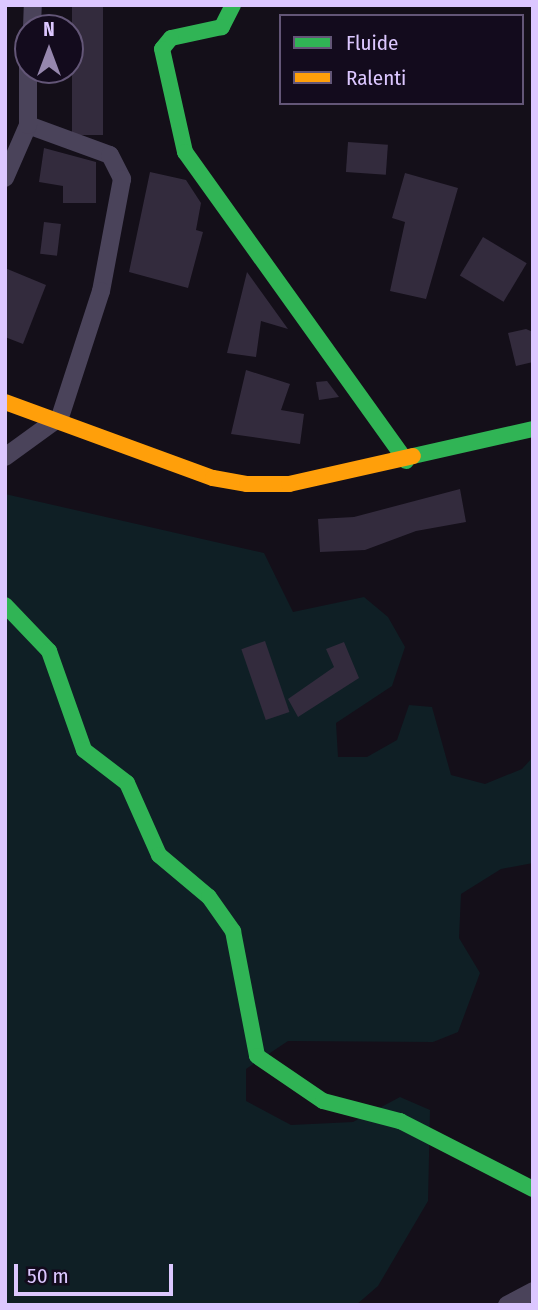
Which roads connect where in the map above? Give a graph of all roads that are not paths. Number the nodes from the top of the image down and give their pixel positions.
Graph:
1 (233, 5) edge
2 (28, 84) edge
3 (28, 125) junction
4 (5, 178) edge
5 (5, 402) edge
6 (58, 418) junction
7 (533, 429) edge
8 (5, 457) edge
9 (406, 461) junction
10 (5, 605) edge
11 (533, 1189) edge
12 (533, 1292) edge
13 (507, 1305) edge

1 - 9 street
2 - 3 street
3 - 4 street
3 - 6 street
5 - 6 street
6 - 8 street
6 - 9 street
7 - 9 street
10 - 11 street
12 - 13 street

